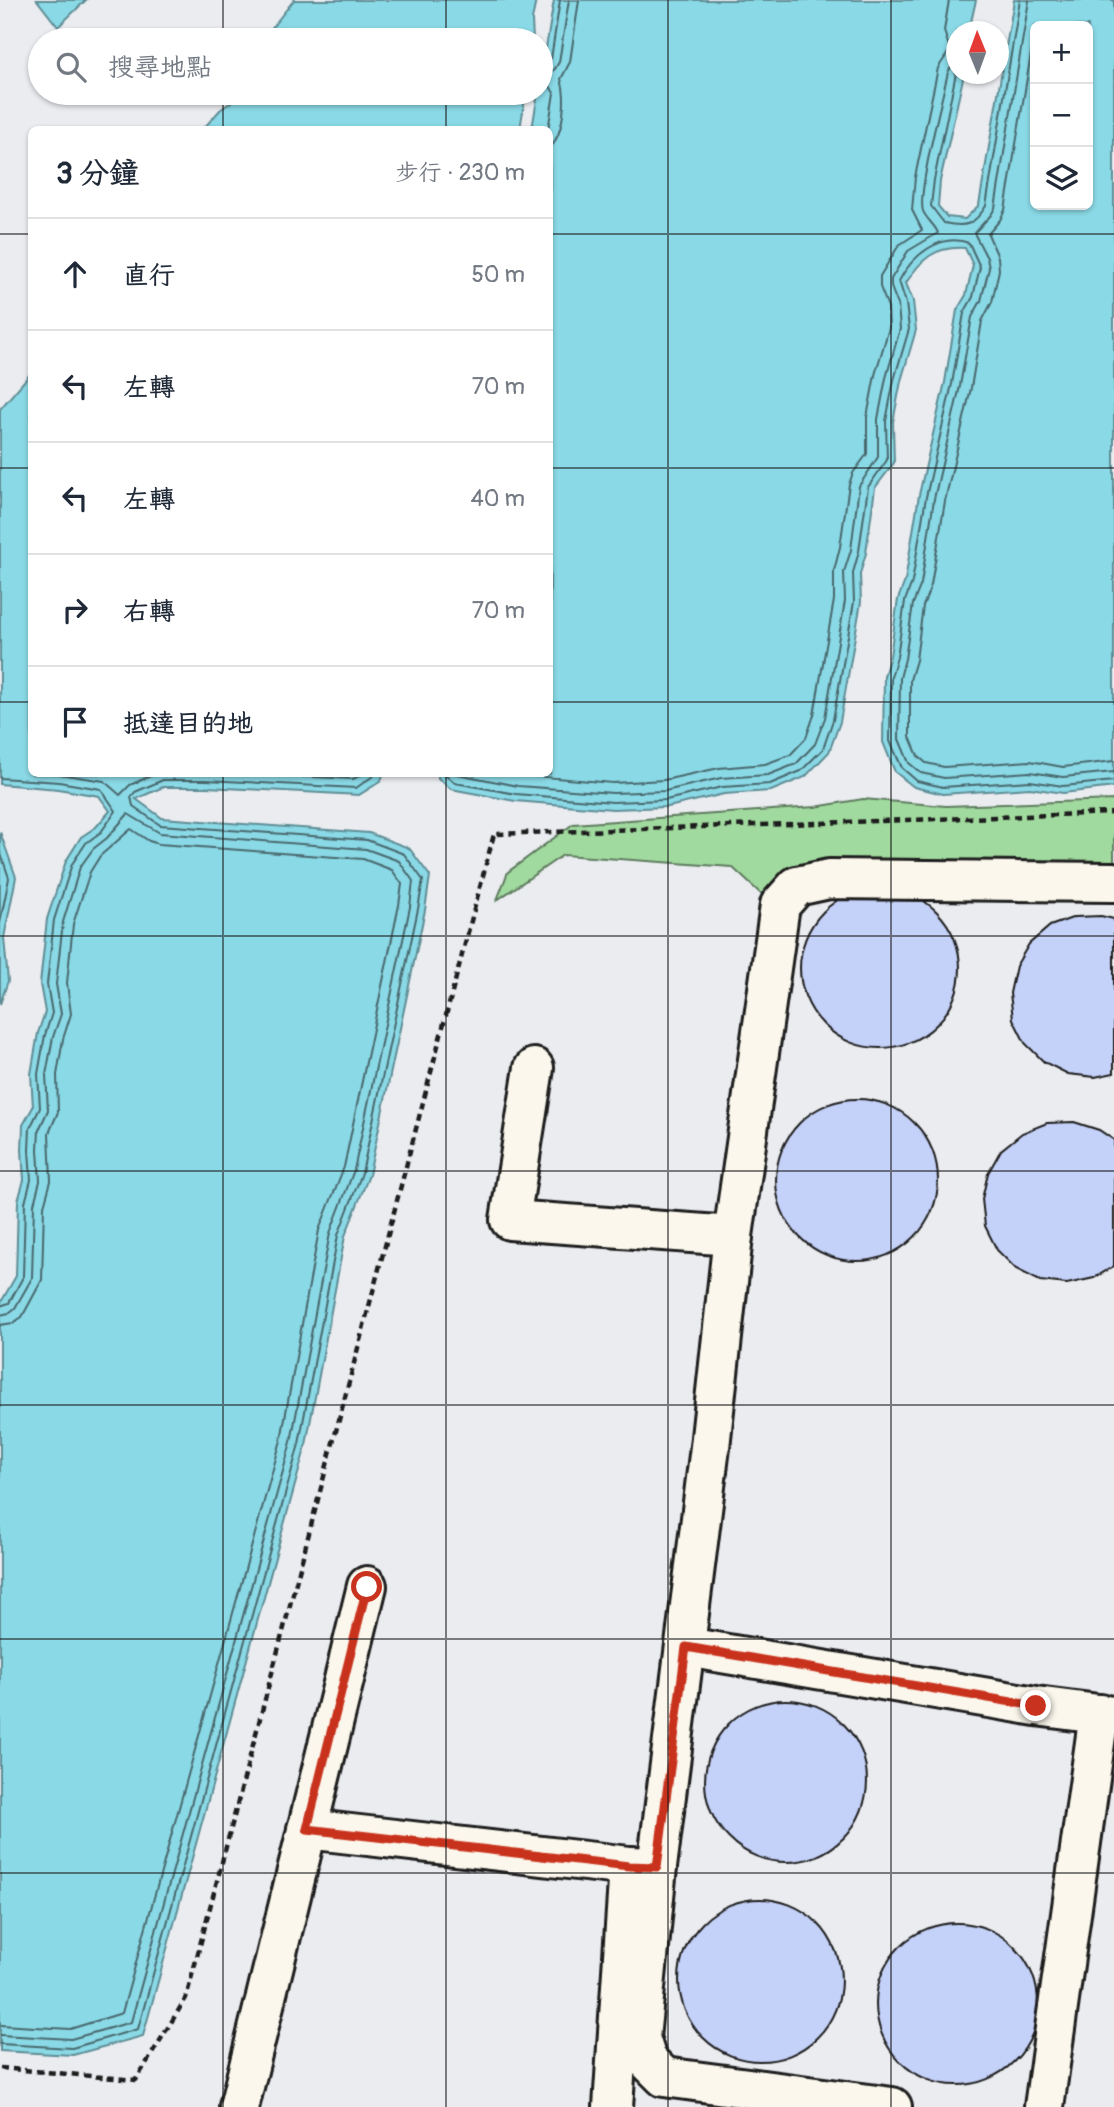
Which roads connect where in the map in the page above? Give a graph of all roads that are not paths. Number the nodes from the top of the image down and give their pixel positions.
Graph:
1 (1114, 882) edge
2 (534, 1068) dead end
3 (733, 1236) junction
4 (367, 1587) dead end
5 (686, 1647) junction
6 (1107, 1715) edge
7 (307, 1829) junction
8 (643, 1866) junction
9 (239, 2107) edge
10 (612, 2107) edge
11 (892, 2107) edge
12 (1044, 2107) edge

1 - 3 lane
2 - 3 lane
3 - 5 lane
4 - 7 lane
5 - 6 lane
5 - 8 lane
6 - 12 lane
7 - 8 lane
7 - 9 lane
8 - 10 lane
8 - 11 lane

